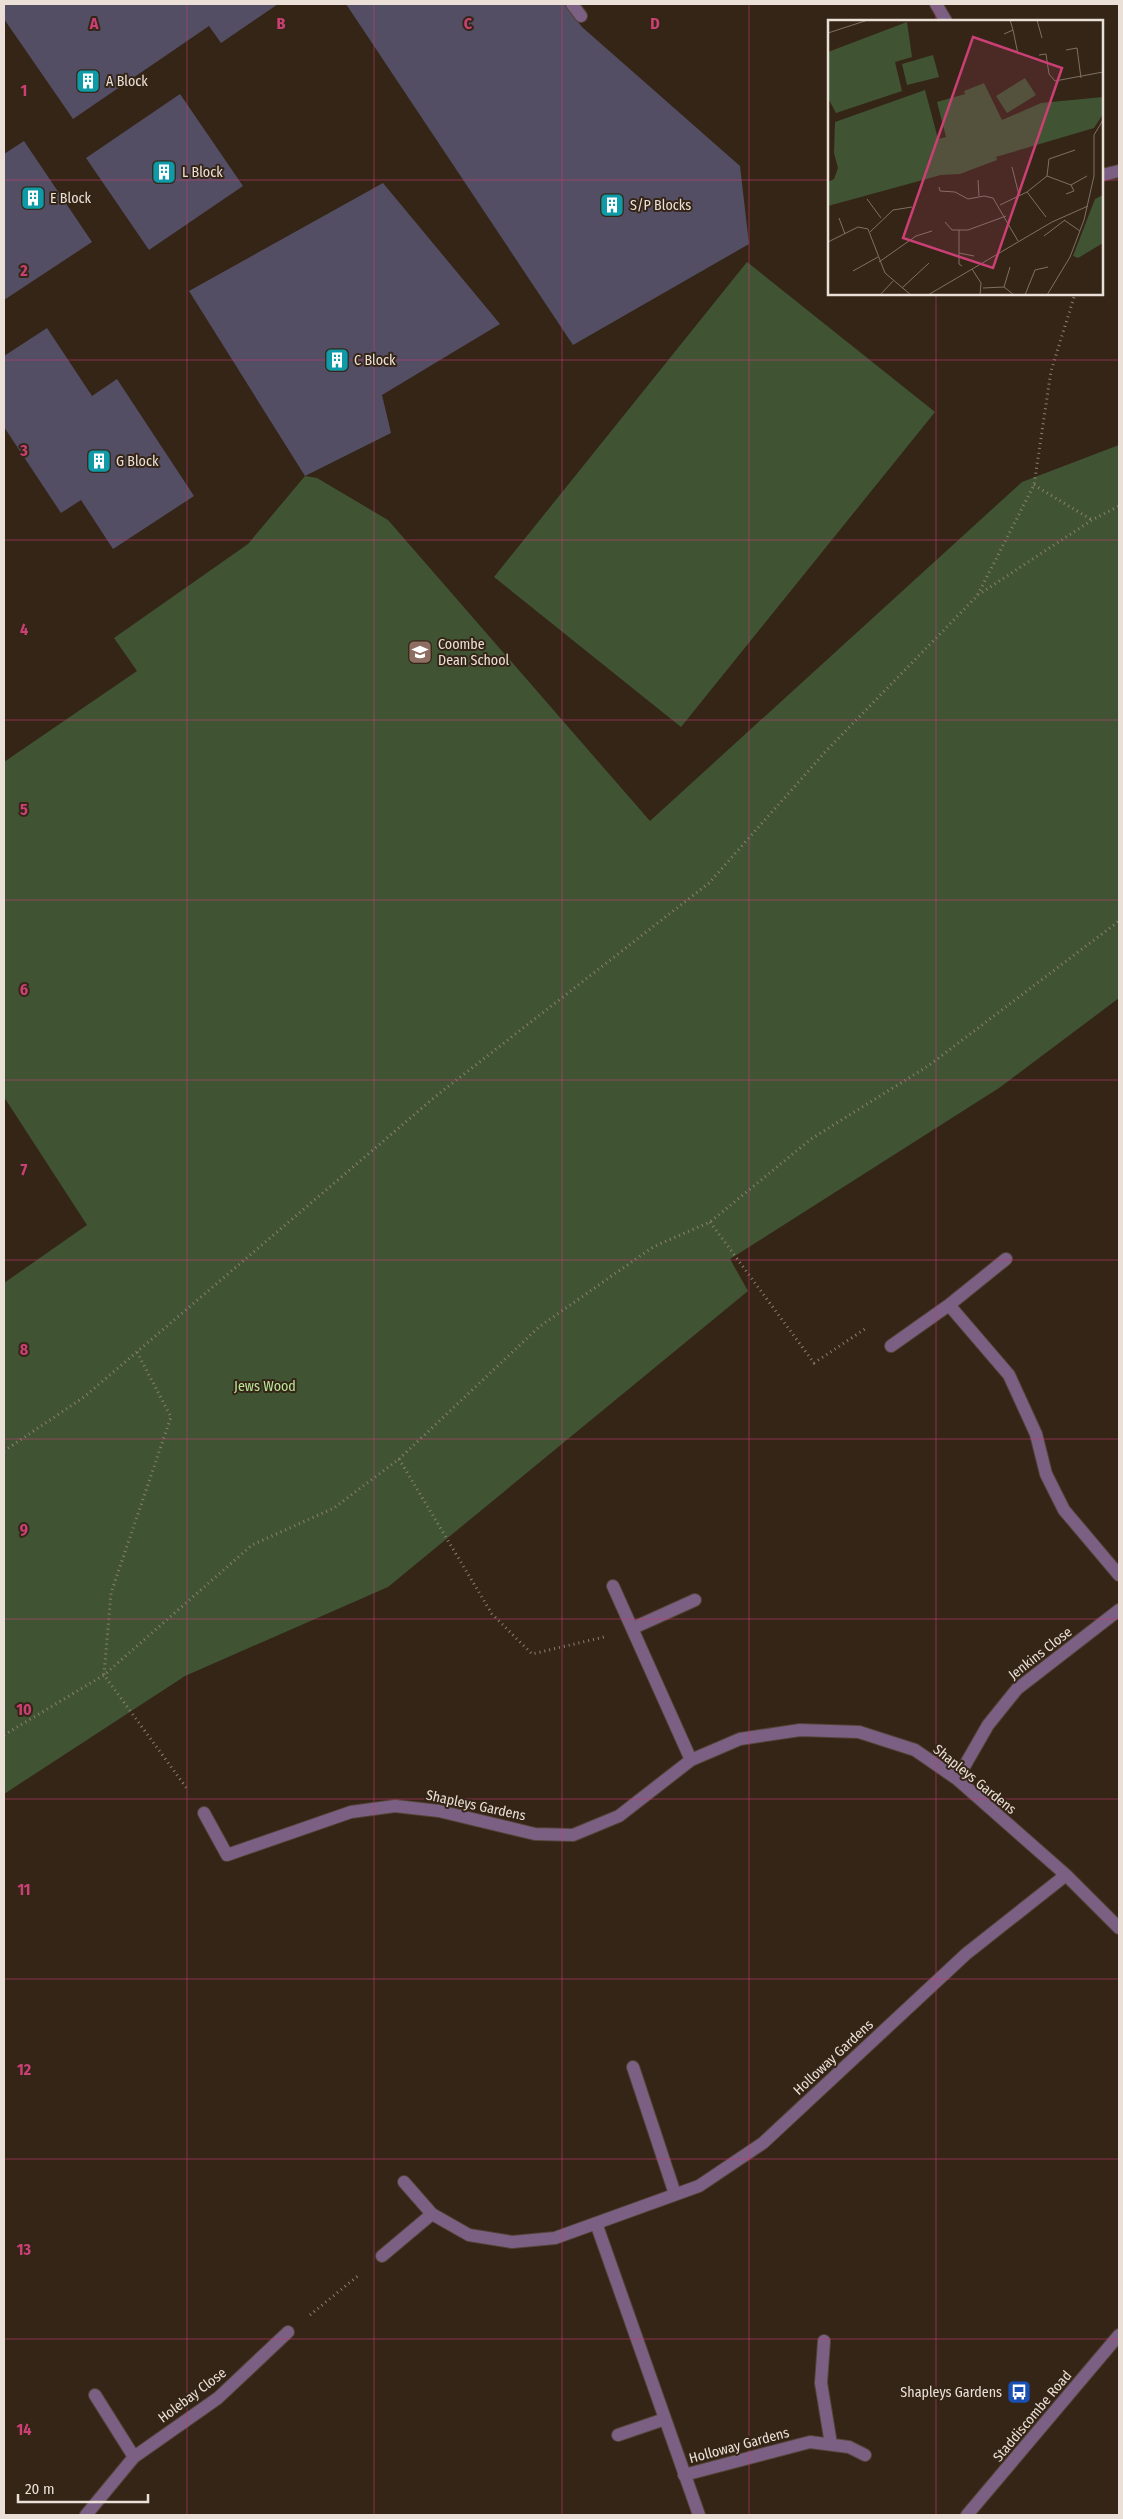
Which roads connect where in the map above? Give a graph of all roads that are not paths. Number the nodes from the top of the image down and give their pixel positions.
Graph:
1 (572, 4) edge
2 (936, 4) edge
3 (581, 16) dead end
4 (945, 20) edge
5 (1119, 171) edge
6 (1103, 175) edge
7 (1006, 1259) dead end
8 (949, 1305) junction
9 (891, 1346) road end
10 (1119, 1574) edge
11 (614, 1586) dead end
12 (695, 1600) dead end
13 (1119, 1610) edge
14 (633, 1628) junction
15 (691, 1760) junction
16 (957, 1779) junction
17 (204, 1812) road end
18 (1066, 1875) junction
19 (1119, 1928) edge
20 (633, 2067) dead end
21 (404, 2182) dead end
22 (676, 2194) junction
23 (432, 2214) junction
24 (596, 2223) junction
25 (382, 2256) road end
26 (288, 2332) road end
27 (1119, 2335) edge
28 (824, 2341) dead end
29 (95, 2395) dead end
30 (664, 2419) junction
31 (618, 2436) dead end
32 (831, 2444) junction
33 (865, 2455) dead end
34 (134, 2457) junction
35 (684, 2475) junction
36 (86, 2515) edge
37 (699, 2515) edge
38 (967, 2515) edge

1 - 3 street
2 - 4 street
5 - 6 street
7 - 8 street
8 - 9 street
8 - 10 street
11 - 14 street
12 - 14 street
13 - 16 street, Jenkins Close
14 - 15 street
15 - 16 street, Shapleys Gardens
15 - 17 street, Shapleys Gardens
16 - 18 street, Shapleys Gardens
18 - 19 street, Shapleys Gardens
18 - 22 street, Holloway Gardens
20 - 22 street
21 - 23 street, Holloway Gardens
22 - 24 street, Holloway Gardens
23 - 24 street, Holloway Gardens
23 - 25 street
24 - 30 street, Holloway Gardens
26 - 34 street, Holebay Close
27 - 38 street, Staddiscombe Road
28 - 32 street
29 - 34 street
30 - 31 street
30 - 35 street, Holloway Gardens
32 - 33 street, Holloway Gardens
32 - 35 street, Holloway Gardens
34 - 36 street, Holebay Close
35 - 37 street, Holloway Gardens

